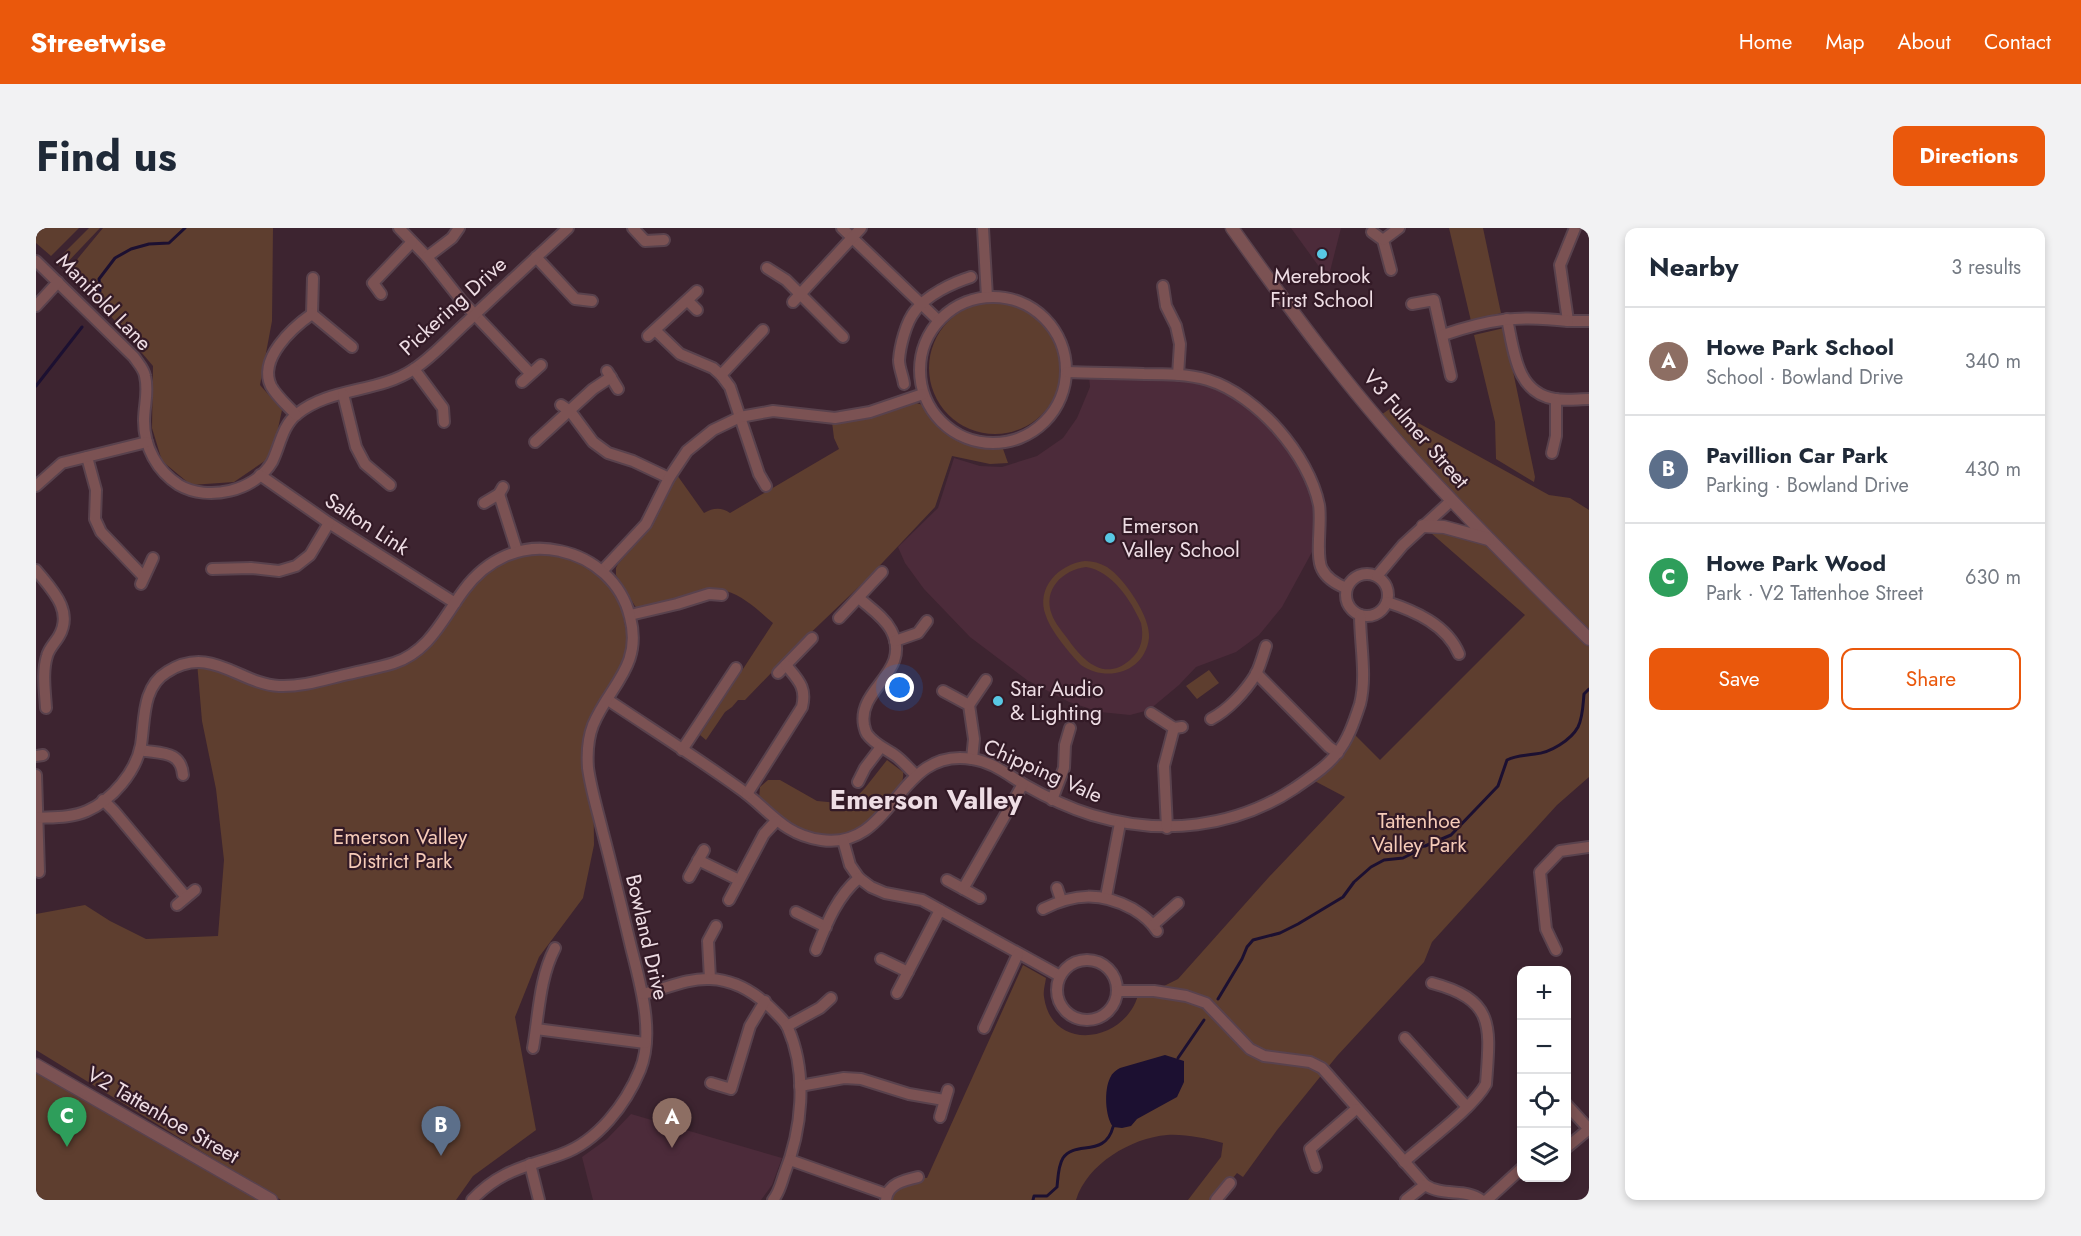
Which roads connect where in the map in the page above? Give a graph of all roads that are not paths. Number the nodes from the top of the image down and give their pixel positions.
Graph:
1 (399, 228) edge
2 (459, 228) edge
3 (568, 228) edge
4 (633, 228) edge
5 (842, 228) edge
6 (861, 228) edge
7 (983, 228) edge
8 (1232, 228) edge
9 (1400, 228) edge
10 (1575, 228) edge
11 (1372, 232) dead end
12 (853, 238) junction
13 (664, 240) dead end
14 (1383, 240) junction
15 (412, 242) junction
16 (427, 257) junction
17 (536, 257) junction
18 (36, 261) edge
19 (767, 268) dead end
20 (1391, 270) dead end
21 (971, 277) dead end
22 (58, 282) junction
23 (310, 282) dead end
24 (1163, 286) dead end
25 (697, 291) dead end
26 (381, 294) dead end
27 (987, 297) junction
28 (797, 298) junction
29 (592, 301) dead end
30 (688, 301) junction
31 (922, 304) junction
32 (1412, 304) dead end
33 (36, 306) edge
34 (697, 310) dead end
35 (312, 314) junction
36 (475, 315) junction
37 (1507, 319) junction
38 (938, 320) junction
39 (1568, 321) junction
40 (1589, 321) edge
41 (763, 330) dead end
42 (1443, 334) junction
43 (843, 337) dead end
44 (352, 348) dead end
45 (541, 365) dead end
46 (414, 369) junction
47 (1067, 372) junction
48 (722, 375) junction
49 (1178, 375) junction
50 (1451, 376) dead end
51 (904, 384) dead end
52 (618, 389) dead end
53 (343, 394) junction
54 (923, 394) junction
55 (1556, 399) junction
56 (1589, 399) edge
57 (565, 408) junction
58 (296, 415) junction
59 (740, 417) junction
60 (444, 422) dead end
61 (147, 442) junction
62 (535, 442) dead end
63 (1552, 453) dead end
64 (87, 457) junction
65 (260, 475) junction
66 (669, 478) junction
67 (37, 482) edge
68 (390, 485) dead end
69 (766, 486) dead end
70 (1452, 500) junction
71 (484, 503) dead end
72 (329, 523) junction
73 (1424, 526) junction
74 (1490, 540) junction
75 (517, 551) junction
76 (223, 555) dead end
77 (153, 558) dead end
78 (224, 568) junction
79 (212, 569) dead end
80 (603, 570) junction
81 (37, 572) edge
82 (882, 572) dead end
83 (1377, 576) junction
84 (1346, 588) junction
85 (722, 595) dead end
86 (859, 598) junction
87 (1387, 602) junction
88 (455, 603) junction
89 (630, 615) junction
90 (1360, 615) junction
91 (839, 618) dead end
92 (927, 621) dead end
93 (812, 638) dead end
94 (1589, 639) edge
95 (895, 641) junction
96 (1266, 646) dead end
97 (1459, 654) dead end
98 (736, 668) dead end
99 (1256, 673) junction
100 (986, 680) dead end
101 (40, 685) edge
102 (943, 691) dead end
103 (608, 700) junction
104 (969, 705) junction
105 (46, 708) dead end
106 (1151, 713) dead end
107 (1214, 715) dead end
108 (1070, 729) dead end
109 (881, 747) junction
110 (140, 750) junction
111 (682, 750) junction
112 (1338, 753) junction
113 (972, 759) junction
114 (36, 775) edge
115 (183, 775) dead end
116 (916, 775) junction
117 (858, 782) dead end
118 (1023, 784) junction
119 (747, 794) junction
120 (103, 800) junction
121 (1052, 800) junction
122 (37, 818) edge
123 (776, 821) junction
124 (1120, 823) junction
125 (1167, 828) junction
126 (843, 840) junction
127 (1589, 848) edge
128 (704, 850) dead end
129 (698, 860) junction
130 (41, 872) edge
131 (689, 877) dead end
132 (859, 878) junction
133 (739, 880) junction
134 (947, 880) dead end
135 (1057, 888) dead end
136 (963, 889) junction
137 (186, 897) dead end
138 (1106, 897) junction
139 (980, 898) dead end
140 (729, 900) dead end
141 (1061, 900) junction
142 (1178, 903) dead end
143 (1043, 909) dead end
144 (940, 910) junction
145 (796, 912) dead end
146 (716, 926) dead end
147 (826, 927) junction
148 (555, 948) dead end
149 (816, 950) dead end
150 (1556, 950) dead end
151 (1018, 954) junction
152 (881, 959) dead end
153 (908, 972) junction
154 (1060, 976) junction
155 (710, 979) junction
156 (1432, 983) dead end
157 (1117, 991) junction
158 (897, 993) dead end
159 (643, 994) junction
160 (831, 998) dead end
161 (765, 1001) junction
162 (787, 1026) junction
163 (984, 1028) dead end
164 (536, 1029) junction
165 (1405, 1038) dead end
166 (645, 1043) junction
167 (532, 1048) dead end
168 (740, 1058) junction
169 (751, 1062) dead end
170 (36, 1065) edge
171 (711, 1083) dead end
172 (800, 1086) junction
173 (1467, 1107) junction
174 (1356, 1109) junction
175 (1571, 1109) edge
176 (940, 1117) dead end
177 (1589, 1129) edge
178 (1571, 1144) edge
179 (790, 1160) junction
180 (1404, 1162) junction
181 (530, 1164) junction
182 (1316, 1167) dead end
183 (1517, 1172) edge
184 (918, 1176) dead end
185 (1230, 1183) dead end
186 (1425, 1185) junction
187 (886, 1197) edge
188 (272, 1200) edge
189 (472, 1200) edge
190 (539, 1200) edge
191 (773, 1200) edge
192 (1216, 1200) edge
193 (1406, 1200) edge
194 (1481, 1200) edge
195 (1487, 1200) edge

1 - 15 street
2 - 16 street
3 - 17 street, Pickering Drive
4 - 13 street
5 - 12 street
6 - 12 street
7 - 27 street
8 - 70 street, V3 Fulmer Street
9 - 14 street
10 - 39 street
11 - 14 street
12 - 28 street
12 - 31 street
14 - 20 street
15 - 16 street
15 - 26 street
16 - 36 street
17 - 29 street
17 - 36 street, Pickering Drive
18 - 22 street, Manifold Lane
19 - 28 street
21 - 31 street
22 - 33 street
22 - 61 street, Manifold Lane
23 - 35 street
24 - 49 street
25 - 30 street
27 - 38 street
27 - 47 street
28 - 43 street
30 - 34 street
30 - 48 street
31 - 38 street
31 - 51 street
32 - 42 street
35 - 44 street
35 - 58 street
36 - 45 street
36 - 46 street, Pickering Drive
37 - 39 street
37 - 42 street
37 - 55 street
38 - 54 street
39 - 40 street
41 - 48 street
42 - 50 street
46 - 53 street, Pickering Drive
46 - 60 street
47 - 49 street
47 - 54 street
48 - 59 street
49 - 84 street
52 - 57 street
53 - 58 street, Pickering Drive
53 - 68 street
54 - 59 street
55 - 56 street
55 - 63 street
57 - 62 street
57 - 66 street
58 - 65 street, Pickering Drive
59 - 66 street
59 - 69 street
61 - 64 street
61 - 65 street, Pickering Drive
64 - 67 street
64 - 77 street
65 - 72 street, Salton Link
66 - 80 street
70 - 73 street
70 - 74 street, V3 Fulmer Street
71 - 75 street
72 - 78 street
72 - 88 street, Salton Link
73 - 74 street
73 - 83 street
74 - 94 street, V3 Fulmer Street
75 - 80 street
75 - 88 street
76 - 78 street
78 - 79 street
80 - 89 street, Bowland Drive
81 - 101 street
82 - 86 street
83 - 84 street
83 - 87 street
84 - 90 street
85 - 89 street
86 - 91 street
86 - 95 street
87 - 90 street
87 - 97 street
88 - 110 street
89 - 103 street, Bowland Drive
90 - 112 street, Chipping Vale
92 - 95 street
93 - 119 street
95 - 109 street
96 - 99 street
98 - 111 street
99 - 107 street
99 - 112 street
100 - 104 street
101 - 105 street
102 - 104 street
103 - 111 street, Chipping Vale
103 - 159 street, Bowland Drive
104 - 113 street
106 - 125 street
108 - 121 street
109 - 116 street
109 - 117 street
110 - 115 street
110 - 120 street
111 - 119 street, Chipping Vale
112 - 125 street, Chipping Vale
113 - 116 street, Chipping Vale
113 - 118 street, Chipping Vale
114 - 122 street
116 - 126 street, Chipping Vale
118 - 121 street, Chipping Vale
118 - 136 street
119 - 123 street, Chipping Vale
120 - 122 street
120 - 137 street
121 - 124 street, Chipping Vale
122 - 130 street
123 - 126 street, Chipping Vale
123 - 133 street
124 - 125 street, Chipping Vale
124 - 138 street
126 - 132 street
127 - 150 street
128 - 129 street
129 - 131 street
129 - 133 street
132 - 144 street
132 - 147 street
133 - 140 street
134 - 136 street
135 - 141 street
136 - 139 street
138 - 141 street
138 - 142 street
141 - 143 street
144 - 151 street
144 - 153 street
145 - 147 street
146 - 155 street
147 - 149 street
148 - 164 street
151 - 154 street
151 - 163 street
152 - 153 street
153 - 158 street
154 - 157 street
154 - 157 street
155 - 159 street
155 - 161 street
156 - 173 street
157 - 174 street
159 - 166 street, Bowland Drive
160 - 162 street
161 - 162 street
161 - 168 street
162 - 172 street
164 - 166 street
164 - 167 street
165 - 173 street
166 - 181 street, Bowland Drive
168 - 169 street
168 - 171 street
170 - 188 street, V2 Tattenhoe Street
172 - 176 street
172 - 179 street
173 - 180 street
174 - 180 street
174 - 182 street
175 - 177 street
177 - 178 street
179 - 187 street
179 - 191 street
180 - 186 street
181 - 189 street, Bowland Drive
181 - 190 street
183 - 195 street
184 - 187 street
185 - 192 street
186 - 193 street
186 - 194 street

